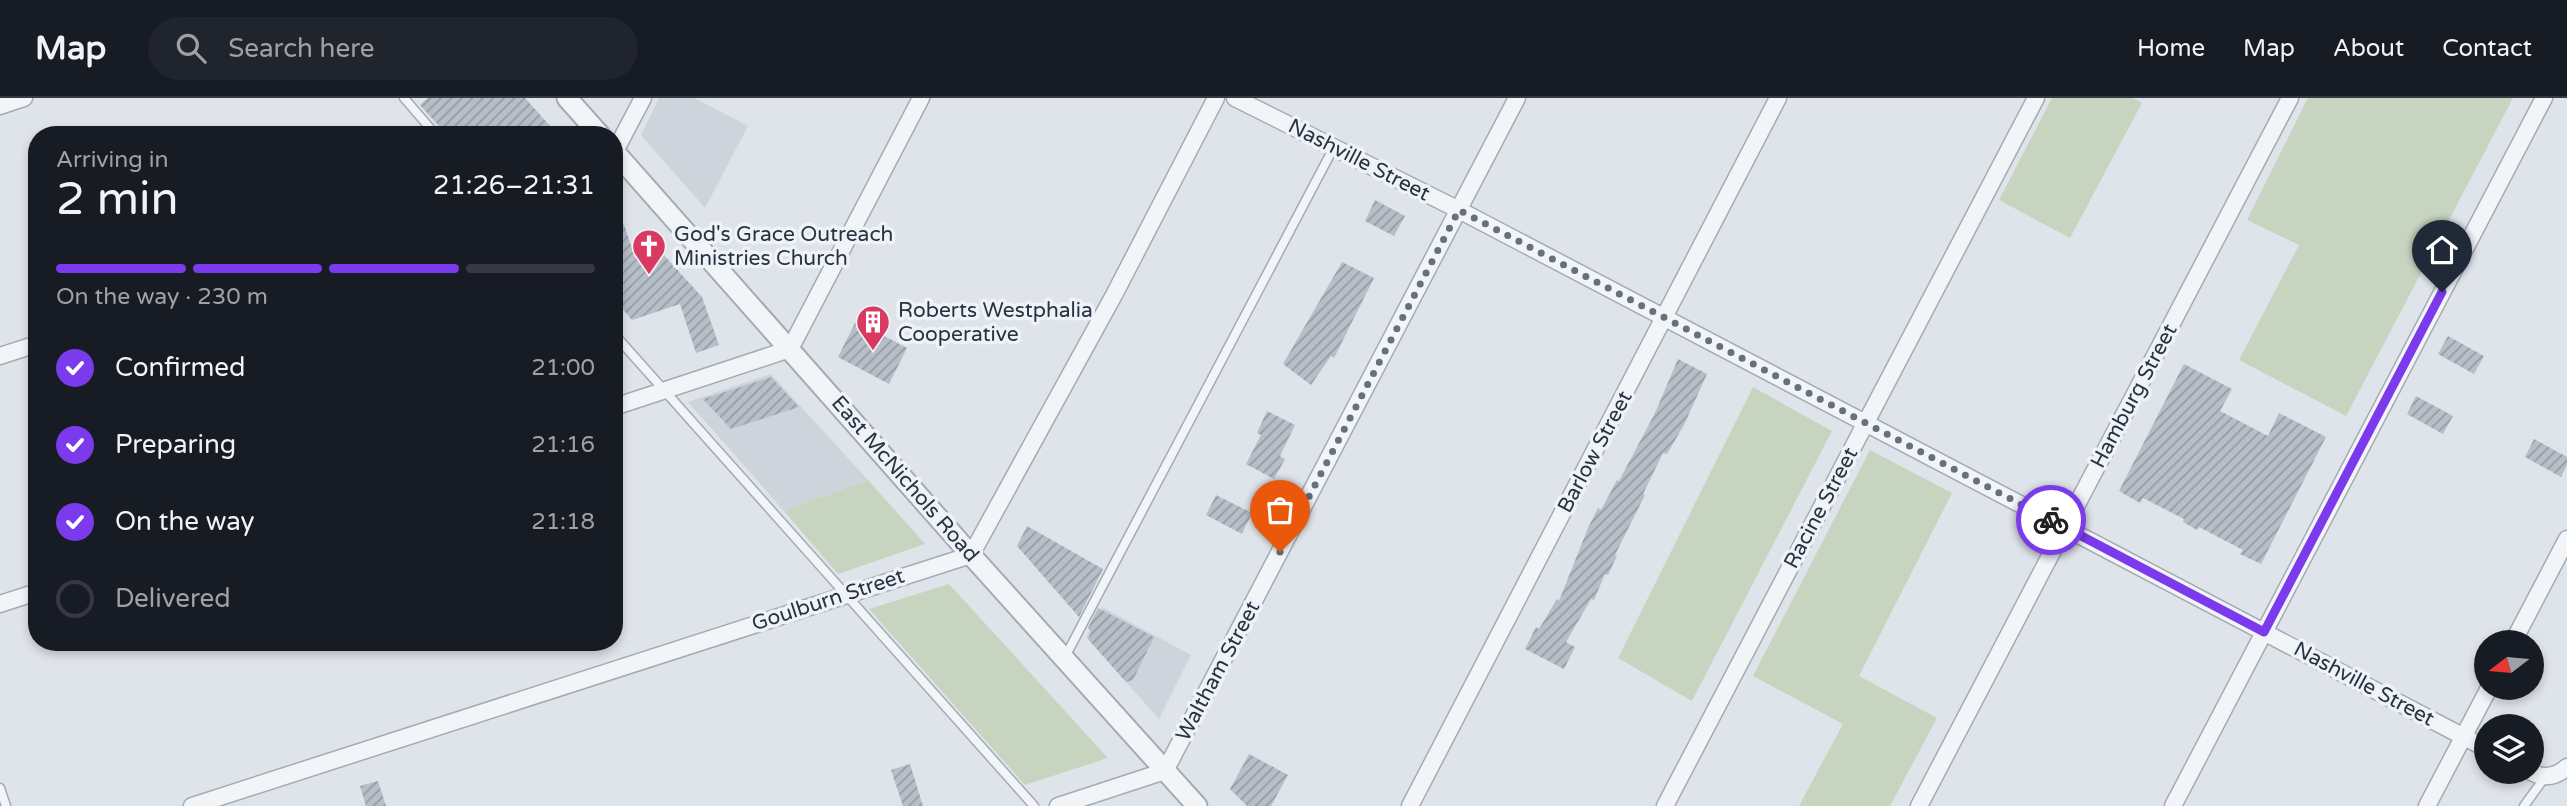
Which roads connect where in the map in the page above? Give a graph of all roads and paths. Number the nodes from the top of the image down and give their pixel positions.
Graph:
1 (24, 98) edge
2 (404, 98) edge
3 (567, 98) edge
4 (643, 98) edge
5 (921, 98) edge
6 (1216, 98) edge
7 (1235, 98) edge
8 (1517, 98) edge
9 (1778, 98) edge
10 (2036, 98) edge
11 (2290, 98) edge
12 (2544, 98) edge
13 (0, 106) edge
14 (428, 126) edge
15 (592, 126) edge
16 (623, 137) edge
17 (1334, 147) junction
18 (623, 161) edge
19 (1459, 210) junction
20 (1665, 318) junction
21 (623, 344) edge
22 (28, 347) edge
23 (790, 349) junction
24 (0, 356) edge
25 (666, 390) junction
26 (623, 404) edge
27 (1865, 423) junction
28 (2065, 527) junction
29 (2567, 539) edge
30 (971, 555) junction
31 (846, 594) junction
32 (28, 595) edge
33 (0, 604) edge
34 (2519, 630) edge
35 (2264, 632) junction
36 (1064, 659) junction
37 (2483, 700) edge
38 (2464, 737) junction
39 (2474, 742) edge
40 (2567, 767) edge
41 (1165, 771) junction
42 (2544, 774) edge
43 (2534, 784) edge
44 (0, 788) edge
45 (6, 806) edge
46 (192, 806) edge
47 (1034, 806) edge
48 (1058, 806) edge
49 (1197, 806) edge
50 (1410, 806) edge
51 (1665, 806) edge
52 (1919, 806) edge
53 (2173, 806) edge
54 (2427, 806) edge
55 (2524, 806) edge

1 - 13 street
2 - 14 lane
3 - 15 street
4 - 16 street
5 - 23 street
6 - 30 street
7 - 17 street, Nashville Street
8 - 19 street, Waltham Street
9 - 20 street, Barlow Street
10 - 27 street, Racine Street
11 - 28 street, Hamburg Street
12 - 35 street
17 - 19 street, Nashville Street
17 - 36 lane
18 - 23 street, East McNichols Road
19 - 20 street, Nashville Street
19 - 41 street, Waltham Street
20 - 27 street, Nashville Street
20 - 50 street, Barlow Street
21 - 25 lane
22 - 24 street
23 - 25 street
23 - 30 street, East McNichols Road
25 - 26 street
25 - 31 lane
27 - 28 street, Nashville Street
27 - 51 street, Racine Street
28 - 35 street, Nashville Street
28 - 52 street, Hamburg Street
29 - 34 street
30 - 31 street, Goulburn Street
30 - 36 street, East McNichols Road
31 - 46 street, Goulburn Street
31 - 47 lane
32 - 33 street
35 - 38 street, Nashville Street
35 - 53 street
36 - 41 street, East McNichols Road
37 - 38 street
38 - 39 street, Nashville Street
38 - 54 street
40 - 42 street
41 - 48 street
41 - 49 street, East McNichols Road
43 - 55 lane
44 - 45 lane

